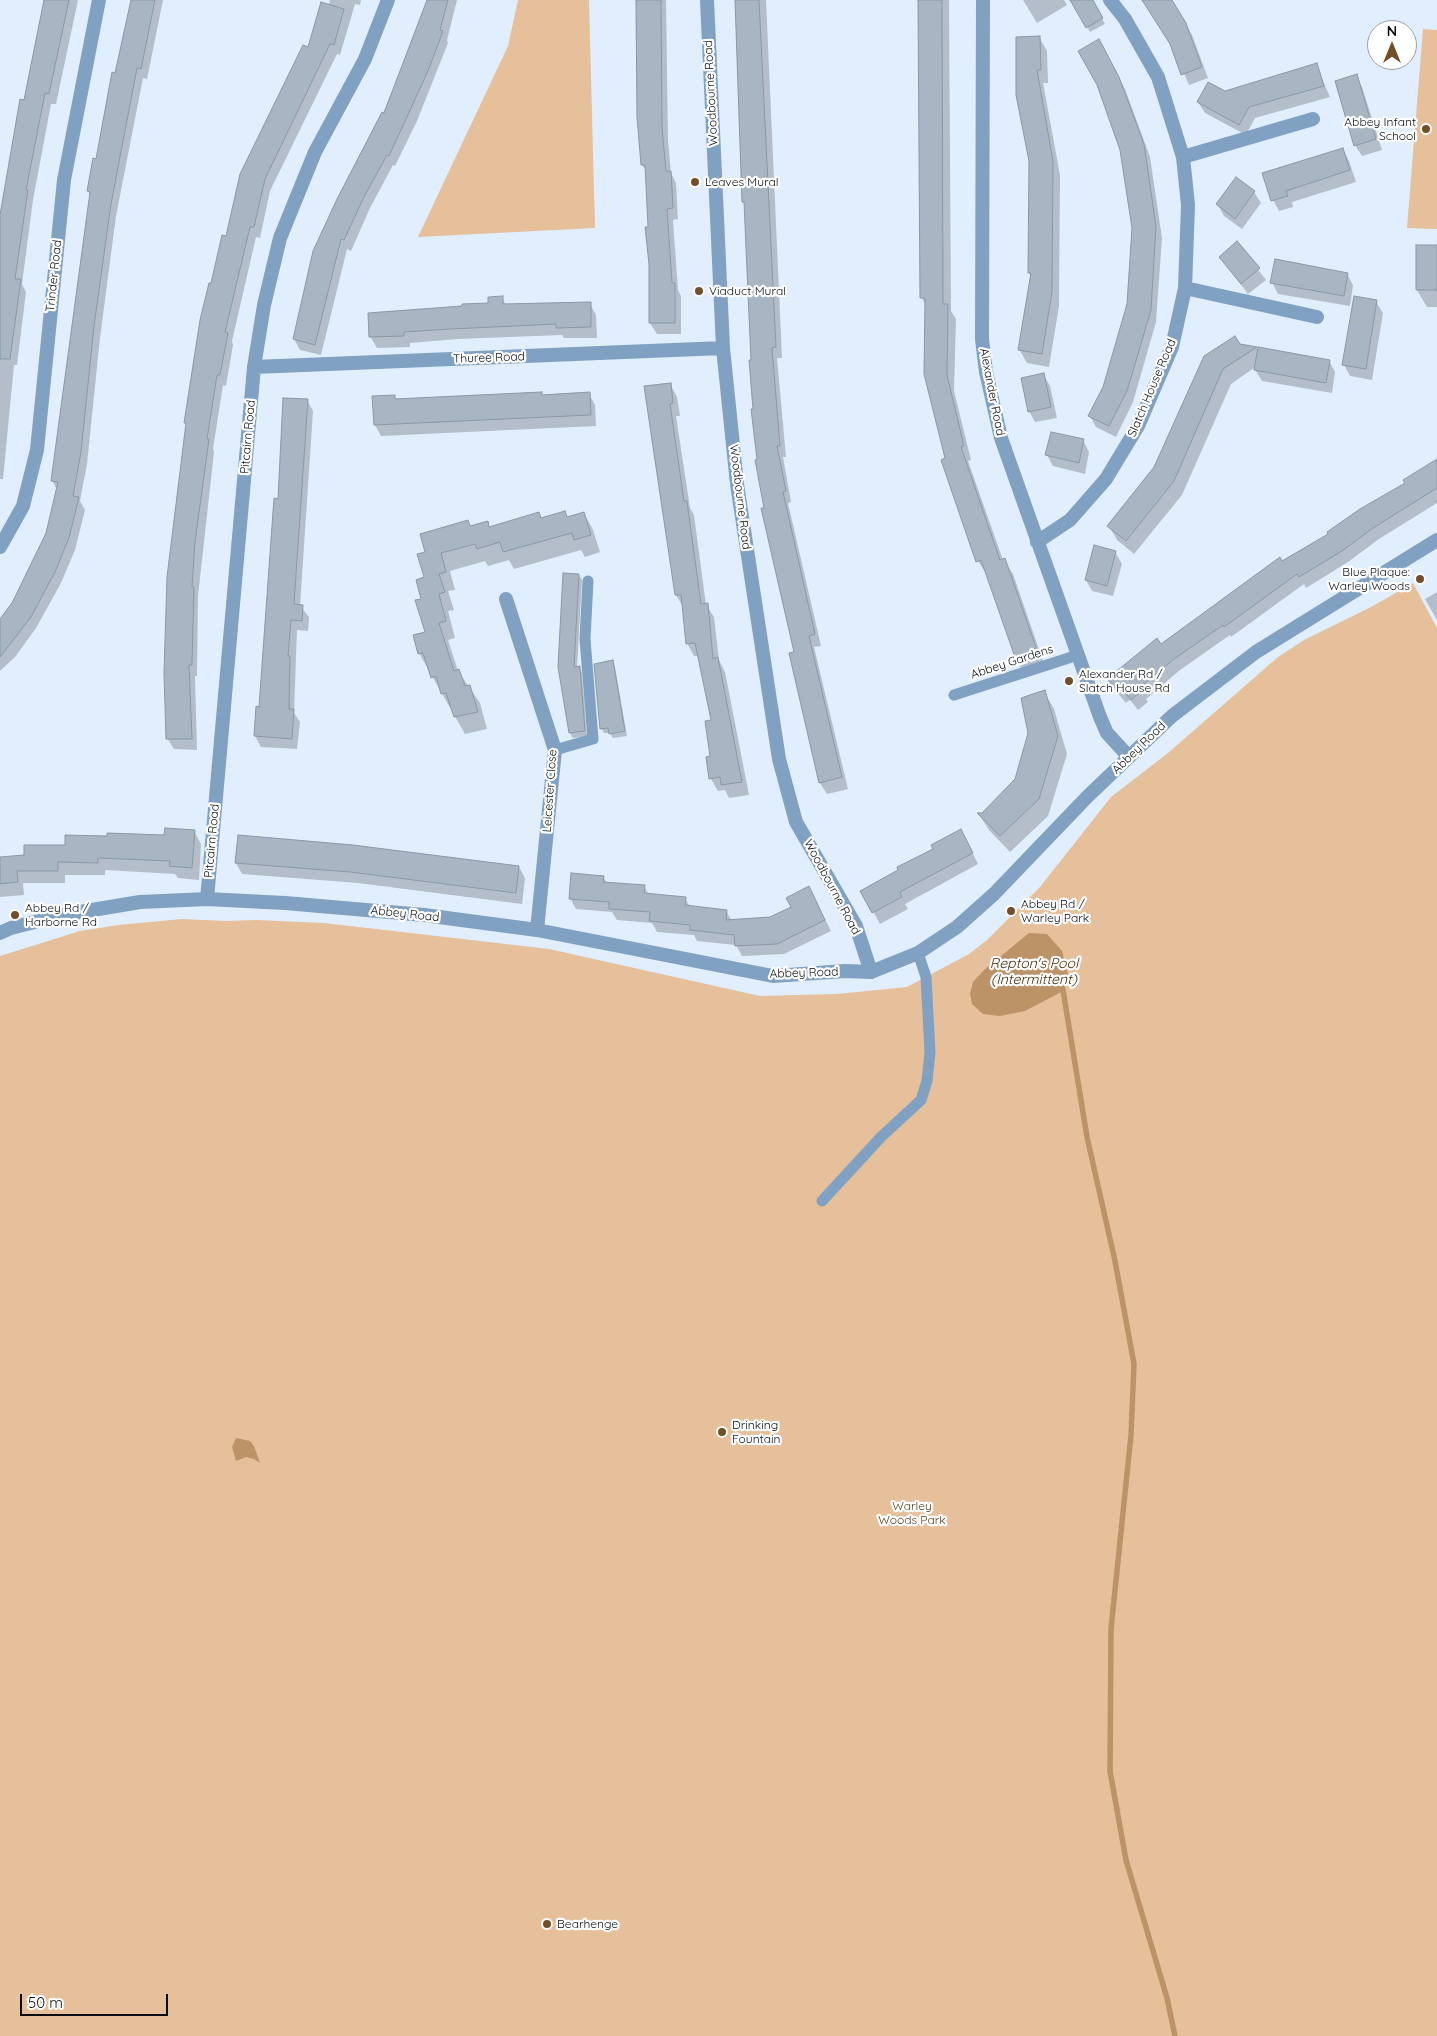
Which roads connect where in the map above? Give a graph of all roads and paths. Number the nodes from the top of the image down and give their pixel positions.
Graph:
1 (99, 0) edge
2 (388, 0) edge
3 (707, 0) edge
4 (983, 0) edge
5 (1110, 0) edge
6 (1313, 119) dead end
7 (1183, 157) junction
8 (1185, 288) junction
9 (1317, 317) dead end
10 (723, 348) junction
11 (254, 367) junction
12 (1437, 540) edge
13 (1037, 542) junction
14 (0, 547) edge
15 (588, 581) dead end
16 (506, 599) dead end
17 (1078, 654) junction
18 (954, 695) dead end
19 (555, 750) junction
20 (1129, 757) junction
21 (207, 899) junction
22 (536, 930) junction
23 (0, 933) edge
24 (918, 954) junction
25 (871, 972) junction
26 (822, 1201) dead end

1 - 14 street, Trinder Road
2 - 11 street, Pitcairn Road
3 - 10 street, Woodbourne Road
4 - 13 street, Alexander Road
5 - 7 street, Slatch House Road
6 - 7 street
7 - 8 street, Slatch House Road
8 - 9 street
8 - 13 street, Slatch House Road
10 - 11 street, Thuree Road
10 - 25 street, Woodbourne Road
11 - 21 street, Pitcairn Road
12 - 20 street, Abbey Road
13 - 17 street, Alexander Road
15 - 19 lane
16 - 19 street, Leicester Close
17 - 18 lane, Abbey Gardens
17 - 20 street, Alexander Road
19 - 22 street, Leicester Close
20 - 24 street, Abbey Road
21 - 22 street, Abbey Road
21 - 23 street, Abbey Road
22 - 25 street, Abbey Road
24 - 25 street, Abbey Road
24 - 26 lane

